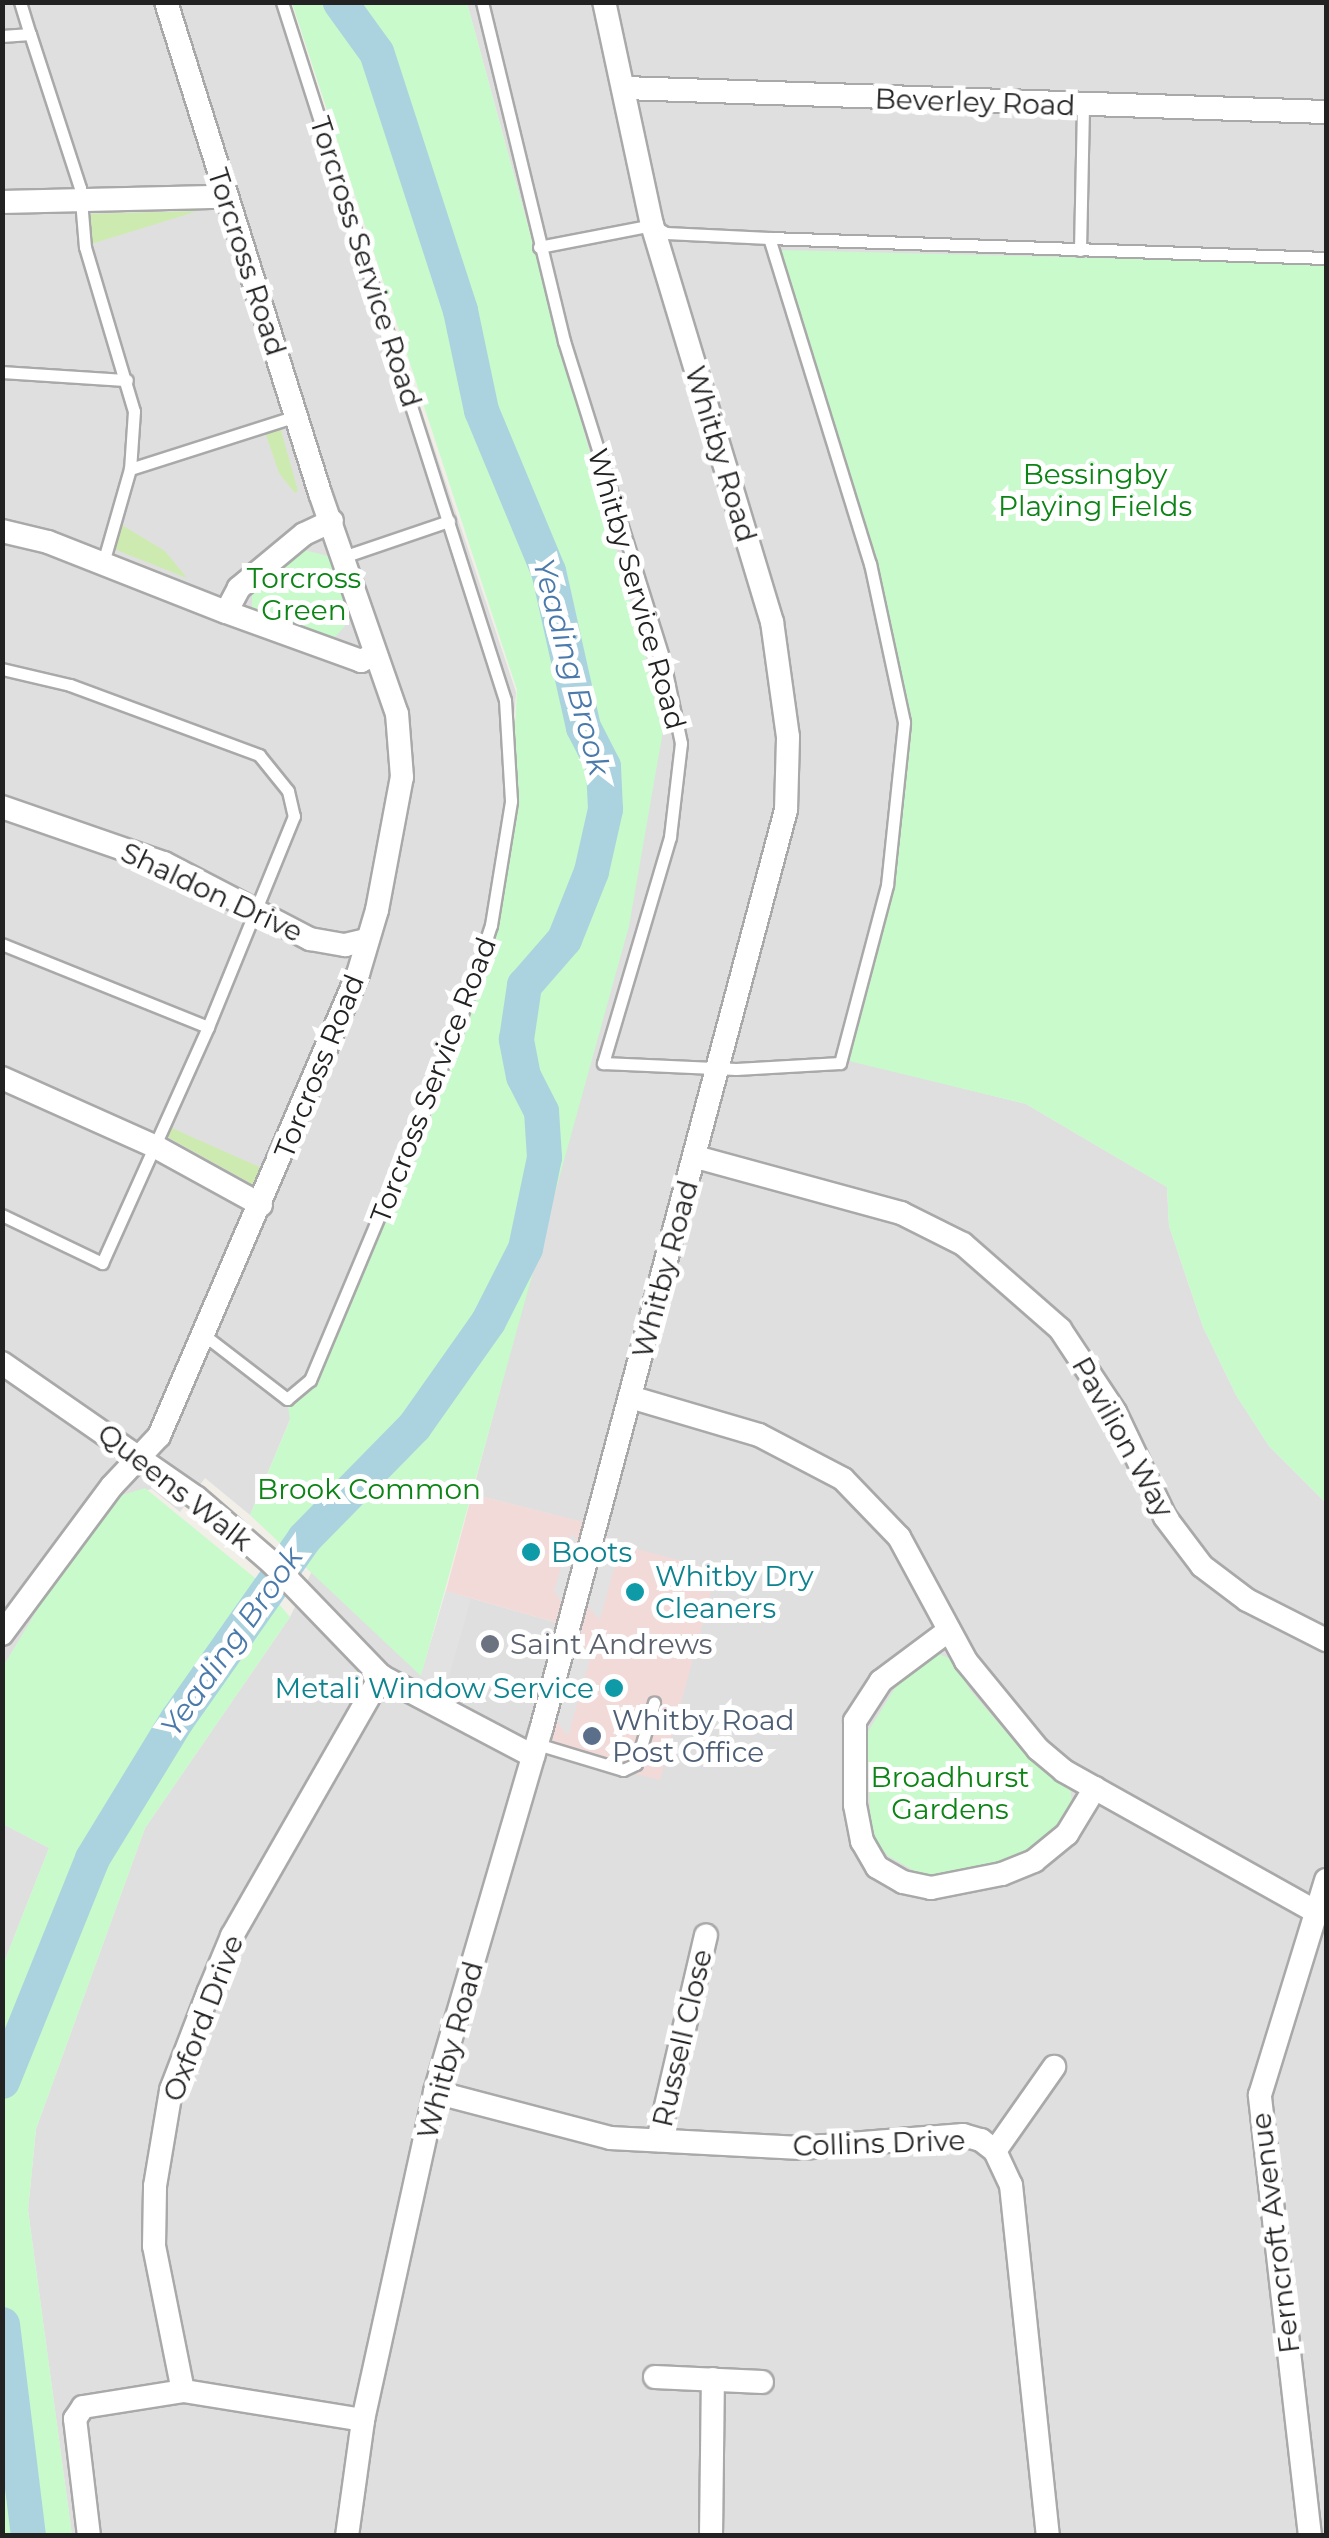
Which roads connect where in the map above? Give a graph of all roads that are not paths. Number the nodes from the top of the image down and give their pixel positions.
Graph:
1 (20, 2) edge
2 (166, 2) edge
3 (282, 2) edge
4 (482, 2) edge
5 (604, 2) edge
6 (30, 34) junction
7 (2, 36) edge
8 (624, 88) junction
9 (1083, 106) junction
10 (1326, 112) edge
11 (224, 190) junction
12 (84, 200) junction
13 (2, 202) edge
14 (652, 226) junction
15 (769, 238) junction
16 (540, 247) junction
17 (1080, 250) junction
18 (1326, 258) edge
19 (2, 372) edge
20 (127, 380) junction
21 (296, 416) junction
22 (130, 469) junction
23 (332, 521) junction
24 (449, 522) junction
25 (2, 531) edge
26 (343, 557) junction
27 (104, 563) junction
28 (226, 612) junction
29 (375, 654) junction
30 (2, 668) edge
31 (2, 808) edge
32 (257, 912) junction
33 (368, 940) junction
34 (2, 944) edge
35 (208, 1027) junction
36 (719, 1068) junction
37 (2, 1078) edge
38 (156, 1147) junction
39 (696, 1157) junction
40 (261, 1205) junction
41 (2, 1216) edge
42 (204, 1335) junction
43 (2, 1363) edge
44 (630, 1397) junction
45 (143, 1456) junction
46 (6, 1620) edge
47 (948, 1631) junction
48 (1326, 1640) edge
49 (382, 1676) junction
50 (654, 1702) dead end
51 (535, 1750) junction
52 (1095, 1788) junction
53 (1326, 1880) edge
54 (1315, 1912) junction
55 (706, 1936) dead end
56 (1054, 2067) dead end
57 (435, 2092) junction
58 (658, 2140) junction
59 (995, 2151) junction
60 (655, 2377) dead end
61 (713, 2379) junction
62 (762, 2382) dead end
63 (183, 2391) junction
64 (363, 2420) junction
65 (89, 2536) edge
66 (348, 2536) edge
67 (711, 2536) edge
68 (1048, 2536) edge
69 (1310, 2536) edge

1 - 6 lane
2 - 11 street, Torcross Road
3 - 24 lane, Torcross Service Road
4 - 16 lane, Whitby Service Road
5 - 8 street, Whitby Road
6 - 7 lane
6 - 12 lane
8 - 9 street, Beverley Road
8 - 14 street, Whitby Road
9 - 10 street, Beverley Road
9 - 17 lane
11 - 12 street
11 - 21 street, Torcross Road
12 - 13 street
12 - 20 lane
14 - 15 lane
14 - 16 lane
14 - 36 street, Whitby Road
15 - 17 lane
15 - 36 lane
16 - 36 lane, Whitby Service Road
17 - 18 lane
19 - 20 lane
20 - 22 lane
21 - 22 lane
21 - 23 street, Torcross Road
22 - 27 lane
23 - 26 street, Torcross Road
23 - 28 street
24 - 26 lane
24 - 42 lane, Torcross Service Road
25 - 27 street
26 - 29 street, Torcross Road
27 - 28 street
28 - 29 street
29 - 33 street, Torcross Road
30 - 32 lane
31 - 32 street, Shaldon Drive
32 - 33 street, Shaldon Drive
32 - 35 lane
33 - 40 street, Torcross Road
34 - 35 lane
35 - 38 lane
36 - 39 street, Whitby Road
37 - 38 street
38 - 40 street
38 - 41 lane
39 - 44 street, Whitby Road
39 - 48 street, Pavilion Way
40 - 42 street, Torcross Road
42 - 45 street, Torcross Road
43 - 45 street, Queens Walk
44 - 47 street
44 - 51 street, Whitby Road
45 - 46 street, Torcross Road
45 - 49 street, Queens Walk
47 - 52 street
47 - 52 street
49 - 51 street, Queens Walk
49 - 63 street, Oxford Drive
50 - 51 lane
51 - 57 street, Whitby Road
52 - 54 street
53 - 54 street, Ferncroft Avenue
54 - 69 street, Ferncroft Avenue
55 - 58 street, Russell Close
56 - 59 street
57 - 58 street, Collins Drive
57 - 64 street, Whitby Road
58 - 59 street, Collins Drive
59 - 68 street, Collins Drive
60 - 61 street
61 - 62 street
61 - 67 street
63 - 64 street
63 - 65 street
64 - 66 street, Whitby Road

